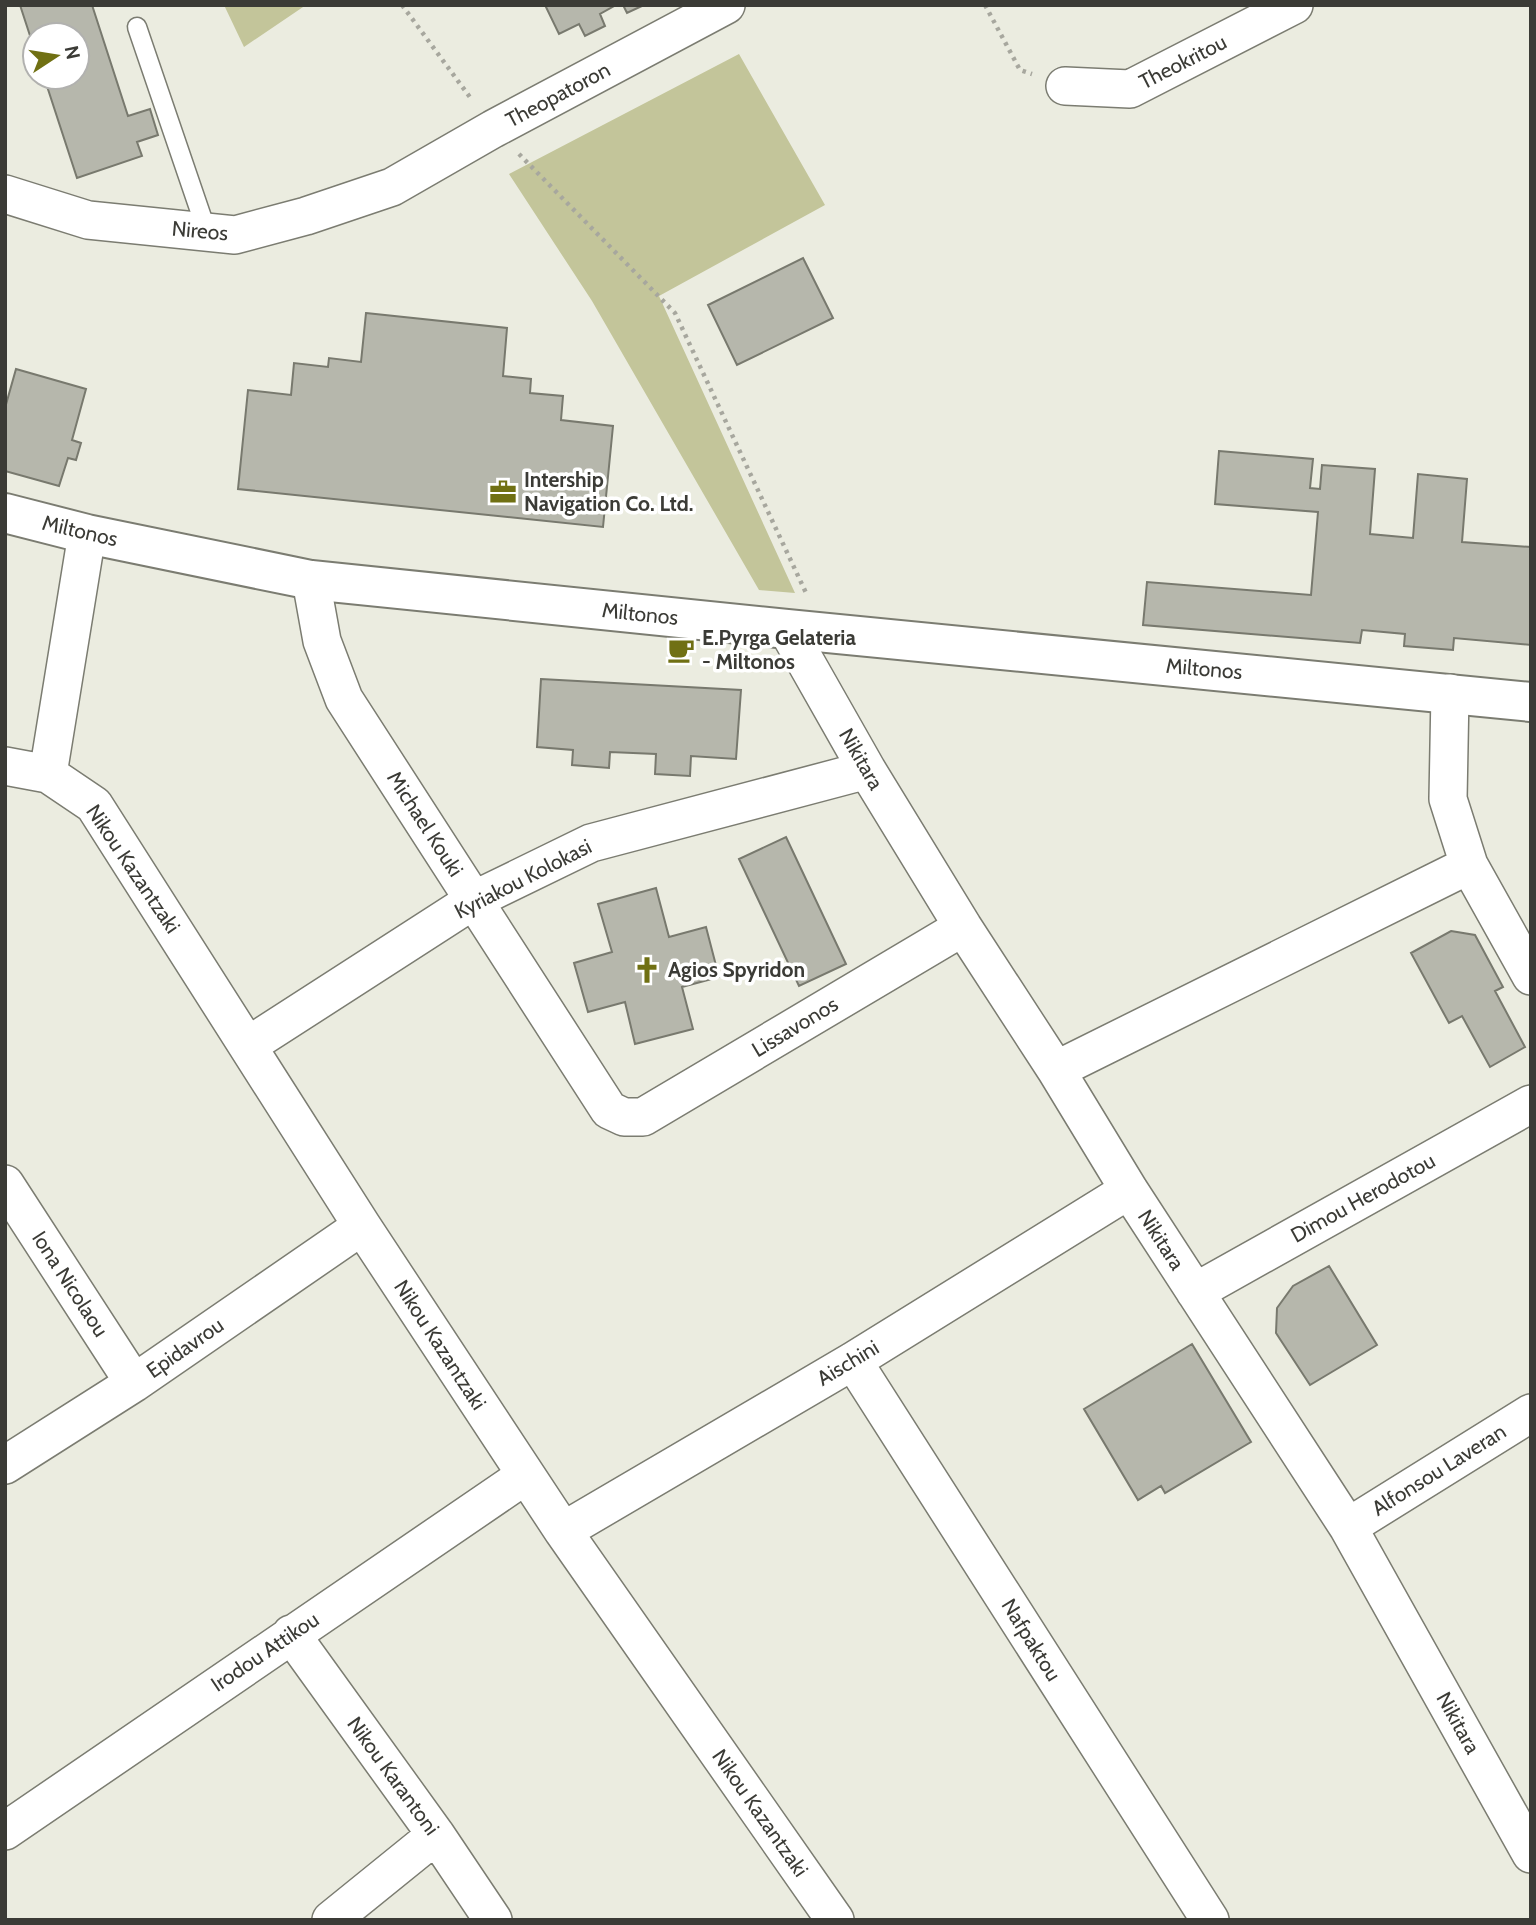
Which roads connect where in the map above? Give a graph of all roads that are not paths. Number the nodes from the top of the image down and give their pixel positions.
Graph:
1 (726, 5) edge
2 (1294, 5) edge
3 (137, 27) dead end
4 (1065, 86) road end
5 (392, 187) joint
6 (5, 194) edge
7 (206, 232) junction
8 (5, 513) edge
9 (87, 534) junction
10 (311, 580) junction
11 (787, 629) junction
12 (1450, 693) junction
13 (1531, 702) edge
14 (5, 766) edge
15 (867, 769) junction
16 (48, 774) junction
17 (1469, 865) junction
18 (474, 900) junction
19 (962, 927) junction
20 (1531, 976) edge
21 (249, 1045) junction
22 (1056, 1070) junction
23 (1531, 1104) edge
24 (624, 1117) joint
25 (5, 1184) edge
26 (1129, 1190) junction
27 (362, 1226) junction
28 (1195, 1292) junction
29 (853, 1361) junction
30 (134, 1383) junction
31 (1531, 1413) edge
32 (5, 1465) edge
33 (526, 1475) junction
34 (1348, 1527) junction
35 (563, 1531) junction
36 (291, 1634) junction
37 (5, 1831) edge
38 (436, 1835) junction
39 (1531, 1854) edge
40 (331, 1920) edge
41 (493, 1920) edge
42 (835, 1920) edge
43 (1210, 1920) edge

1 - 5 street, Theopatoron
2 - 4 street, Theokritou
3 - 7 lane
5 - 7 street, Nireos
6 - 7 street, Nireos
8 - 9 street, Miltonos
9 - 10 street, Miltonos
9 - 16 street
10 - 11 street, Miltonos
10 - 18 street, Michael Kouki
11 - 12 street, Miltonos
11 - 15 street, Nikitara
12 - 13 street, Miltonos
12 - 17 street
14 - 16 street
15 - 18 street, Kyriakou Kolokasi
15 - 19 street, Nikitara
16 - 21 street, Nikou Kazantzaki
17 - 20 street
17 - 22 street
18 - 21 street, Kyriakou Kolokasi
18 - 24 street, Michael Kouki
19 - 22 street, Nikitara
19 - 24 street, Lissavonos
21 - 27 street, Nikou Kazantzaki
22 - 26 street, Nikitara
23 - 28 street, Dimou Herodotou
25 - 30 street, Iona Nicolaou
26 - 28 street, Nikitara
26 - 29 street, Aischini
27 - 30 street, Epidavrou
27 - 33 street, Nikou Kazantzaki
28 - 34 street, Nikitara
29 - 35 street, Aischini
29 - 43 street, Nafpaktou
30 - 32 street, Epidavrou
31 - 34 street, Alfonsou Laveran
33 - 35 street, Nikou Kazantzaki
33 - 36 street, Irodou Attikou
34 - 39 street, Nikitara
35 - 42 street, Nikou Kazantzaki
36 - 37 street, Irodou Attikou
36 - 38 street, Nikou Karantoni
38 - 40 street
38 - 41 street, Nikou Karantoni

